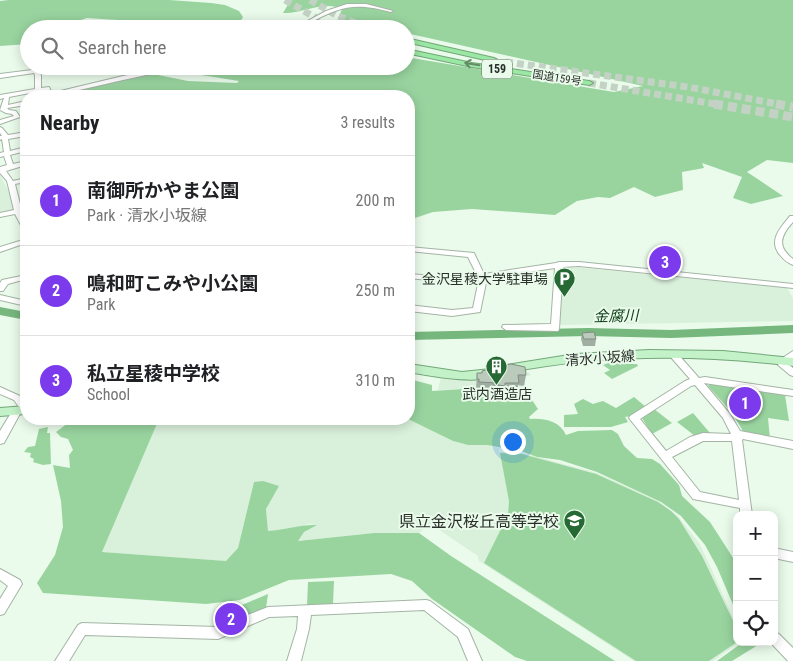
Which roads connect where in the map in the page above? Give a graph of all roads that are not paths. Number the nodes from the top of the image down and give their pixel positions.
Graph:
1 (111, 0) edge
2 (118, 0) edge
3 (391, 11) dead end
4 (312, 20) edge
5 (415, 42) edge
6 (415, 52) edge
7 (506, 62) tunnel mouth
8 (20, 74) edge
9 (38, 75) edge
10 (139, 75) edge
11 (0, 76) edge
12 (589, 83) tunnel mouth
13 (38, 89) junction
14 (33, 90) edge
15 (48, 90) edge
16 (75, 90) edge
17 (20, 93) edge
18 (3, 96) edge
19 (20, 105) edge
20 (2, 108) edge
21 (20, 110) edge
22 (14, 112) junction
23 (0, 122) edge
24 (0, 129) edge
25 (20, 135) edge
26 (17, 136) junction
27 (3, 137) edge
28 (20, 138) edge
29 (20, 151) edge
30 (3, 155) edge
31 (20, 164) edge
32 (11, 166) junction
33 (1, 170) edge
34 (20, 181) edge
35 (12, 183) junction
36 (20, 205) edge
37 (20, 210) edge
38 (0, 215) edge
39 (793, 218) edge
40 (20, 242) edge
41 (0, 250) edge
42 (415, 250) edge
43 (793, 263) edge
44 (559, 264) junction
45 (482, 276) junction
46 (415, 277) edge
47 (20, 278) edge
48 (793, 286) edge
49 (0, 289) edge
50 (0, 298) edge
51 (20, 303) edge
52 (415, 309) edge
53 (506, 327) dead end
54 (674, 355) junction
55 (790, 359) edge
56 (415, 369) edge
57 (793, 373) edge
58 (695, 381) junction
59 (0, 390) edge
60 (793, 394) edge
61 (20, 404) edge
62 (20, 410) edge
63 (0, 412) edge
64 (20, 414) edge
65 (737, 436) junction
66 (0, 440) edge
67 (793, 445) edge
68 (665, 456) junction
69 (746, 510) edge
70 (778, 553) edge
71 (793, 557) edge
72 (0, 574) edge
73 (0, 610) edge
74 (306, 610) junction
75 (778, 642) edge
76 (793, 657) edge
77 (62, 661) edge
78 (294, 661) edge
79 (475, 661) edge

1 - 2 street
3 - 4 street
5 - 7 highway, 159
12 -> 6 highway, 国道159号 / 159
8 - 11 street
9 - 13 street
10 - 16 street
13 - 14 street
13 - 15 street
17 - 18 street
18 - 20 street
19 - 20 street
20 - 22 street
21 - 22 street
22 - 23 street
24 - 27 street
25 - 26 street
26 - 27 street
26 - 28 street
27 - 30 street
29 - 30 street
30 - 32 street
31 - 32 street
32 - 33 street
33 - 35 street
34 - 35 street
35 - 36 street
37 - 38 street
39 - 43 street
40 - 41 street
42 - 45 street
44 - 45 street
44 - 48 street
44 - 53 street
45 - 46 street
45 - 52 street
47 - 49 street
50 - 51 street
54 - 55 main road, 清水小坂線
54 - 56 main road, 清水小坂線
54 - 58 street
55 - 57 street
58 - 60 street
58 - 65 street
58 - 68 street
59 - 61 street
62 - 63 main road
64 - 66 street
65 - 67 street
65 - 68 street
65 - 69 street
68 - 69 street
70 - 71 street
72 - 73 street
74 - 77 street
74 - 78 street
74 - 79 street
75 - 76 street

